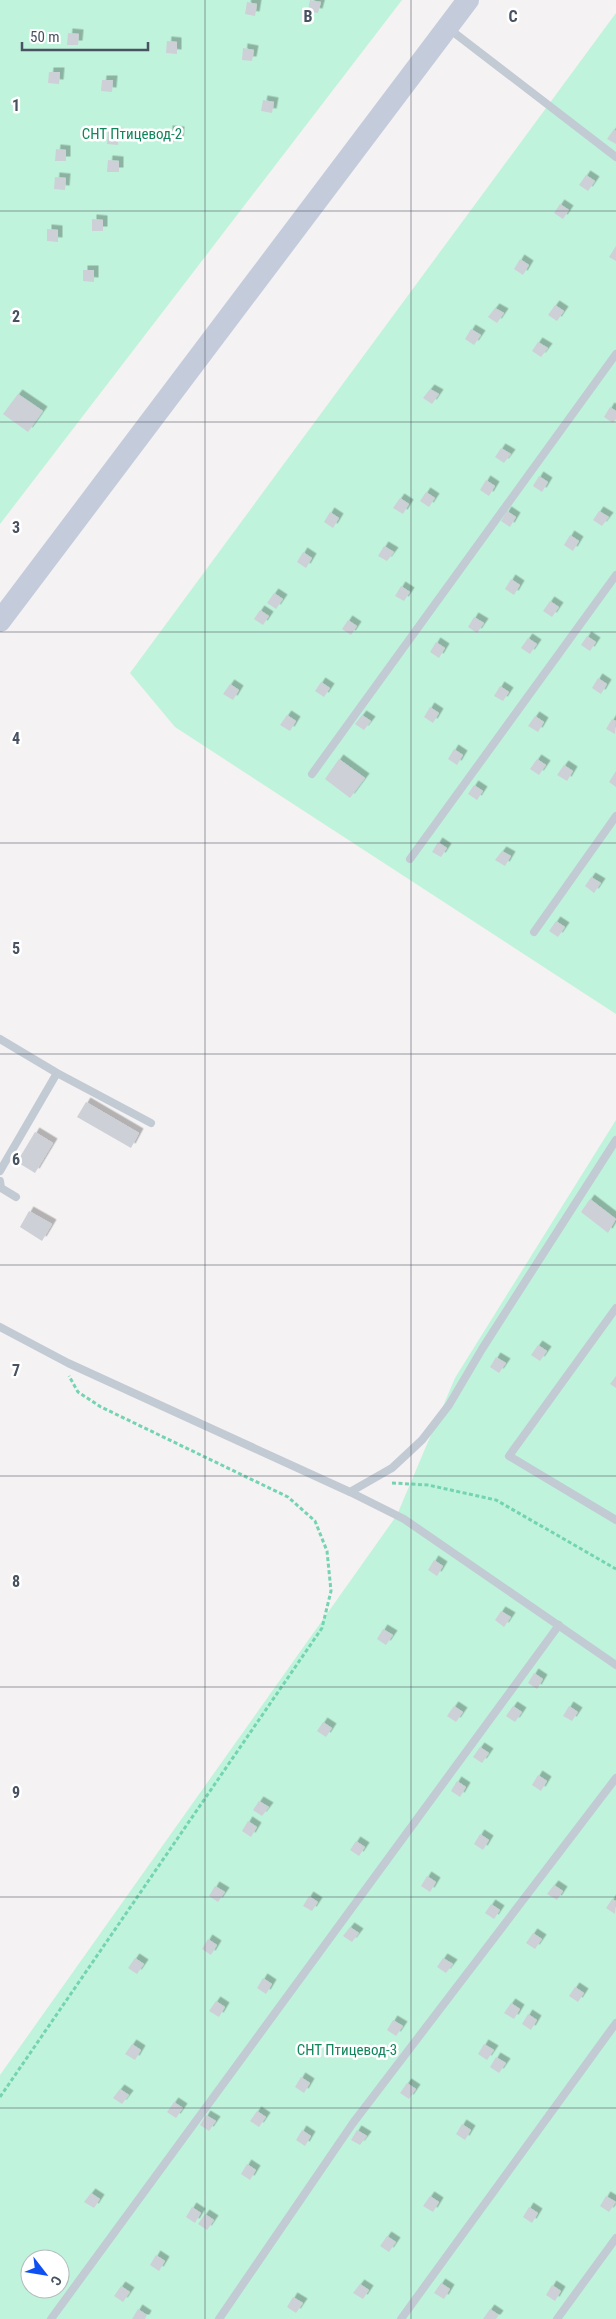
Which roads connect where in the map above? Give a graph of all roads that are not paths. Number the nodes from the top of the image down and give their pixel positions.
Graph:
1 (468, 0) edge
2 (447, 27) junction
3 (616, 157) edge
4 (616, 354) edge
5 (616, 575) edge
6 (0, 621) edge
7 (312, 774) dead end
8 (616, 816) edge
9 (410, 859) dead end
10 (534, 932) dead end
11 (0, 1039) edge
12 (57, 1073) junction
13 (151, 1123) dead end
14 (616, 1140) edge
15 (0, 1172) edge
16 (0, 1181) edge
17 (16, 1197) dead end
18 (616, 1308) edge
19 (0, 1327) edge
20 (350, 1492) junction
21 (616, 1520) edge
22 (559, 1625) junction
23 (616, 1665) edge
24 (616, 1778) edge
25 (616, 2023) edge
26 (616, 2238) edge
27 (51, 2319) edge
28 (218, 2319) edge
29 (401, 2319) edge
30 (557, 2319) edge

1 - 2 main road
2 - 3 lane
2 - 6 main road
4 - 7 lane
5 - 9 lane
8 - 10 lane
11 - 12 lane
12 - 13 lane
12 - 15 lane
14 - 20 lane
16 - 17 lane
18 - 21 lane
19 - 20 lane
20 - 22 lane
22 - 23 lane
22 - 27 lane
24 - 28 lane
25 - 29 lane
26 - 30 lane

